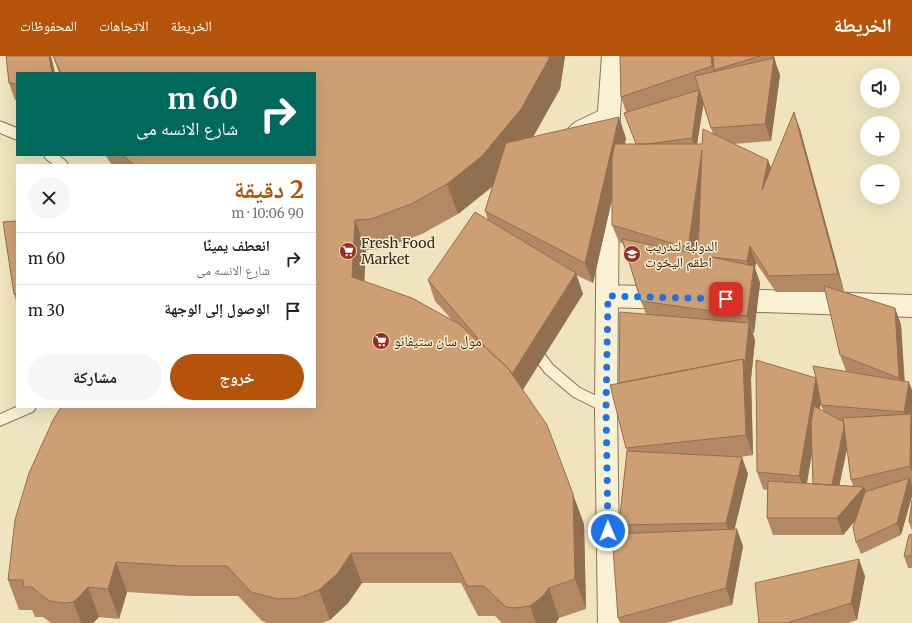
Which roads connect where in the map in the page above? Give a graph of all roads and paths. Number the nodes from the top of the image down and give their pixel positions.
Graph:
1 (613, 56) edge
2 (609, 112) junction
3 (0, 126) edge
4 (16, 134) edge
5 (562, 140) edge
6 (51, 156) edge
7 (61, 164) edge
8 (608, 296) junction
9 (686, 298) edge
10 (709, 299) edge
11 (740, 300) junction
12 (905, 312) edge
13 (741, 324) edge
14 (528, 342) edge
15 (28, 408) edge
16 (606, 408) junction
17 (0, 420) edge
18 (609, 623) edge

1 - 2 street
2 - 5 lane
2 - 8 street
3 - 4 lane
6 - 7 lane
8 - 9 street
8 - 16 street
10 - 11 street
11 - 12 street
11 - 13 street
14 - 16 lane
15 - 17 lane
16 - 18 street

